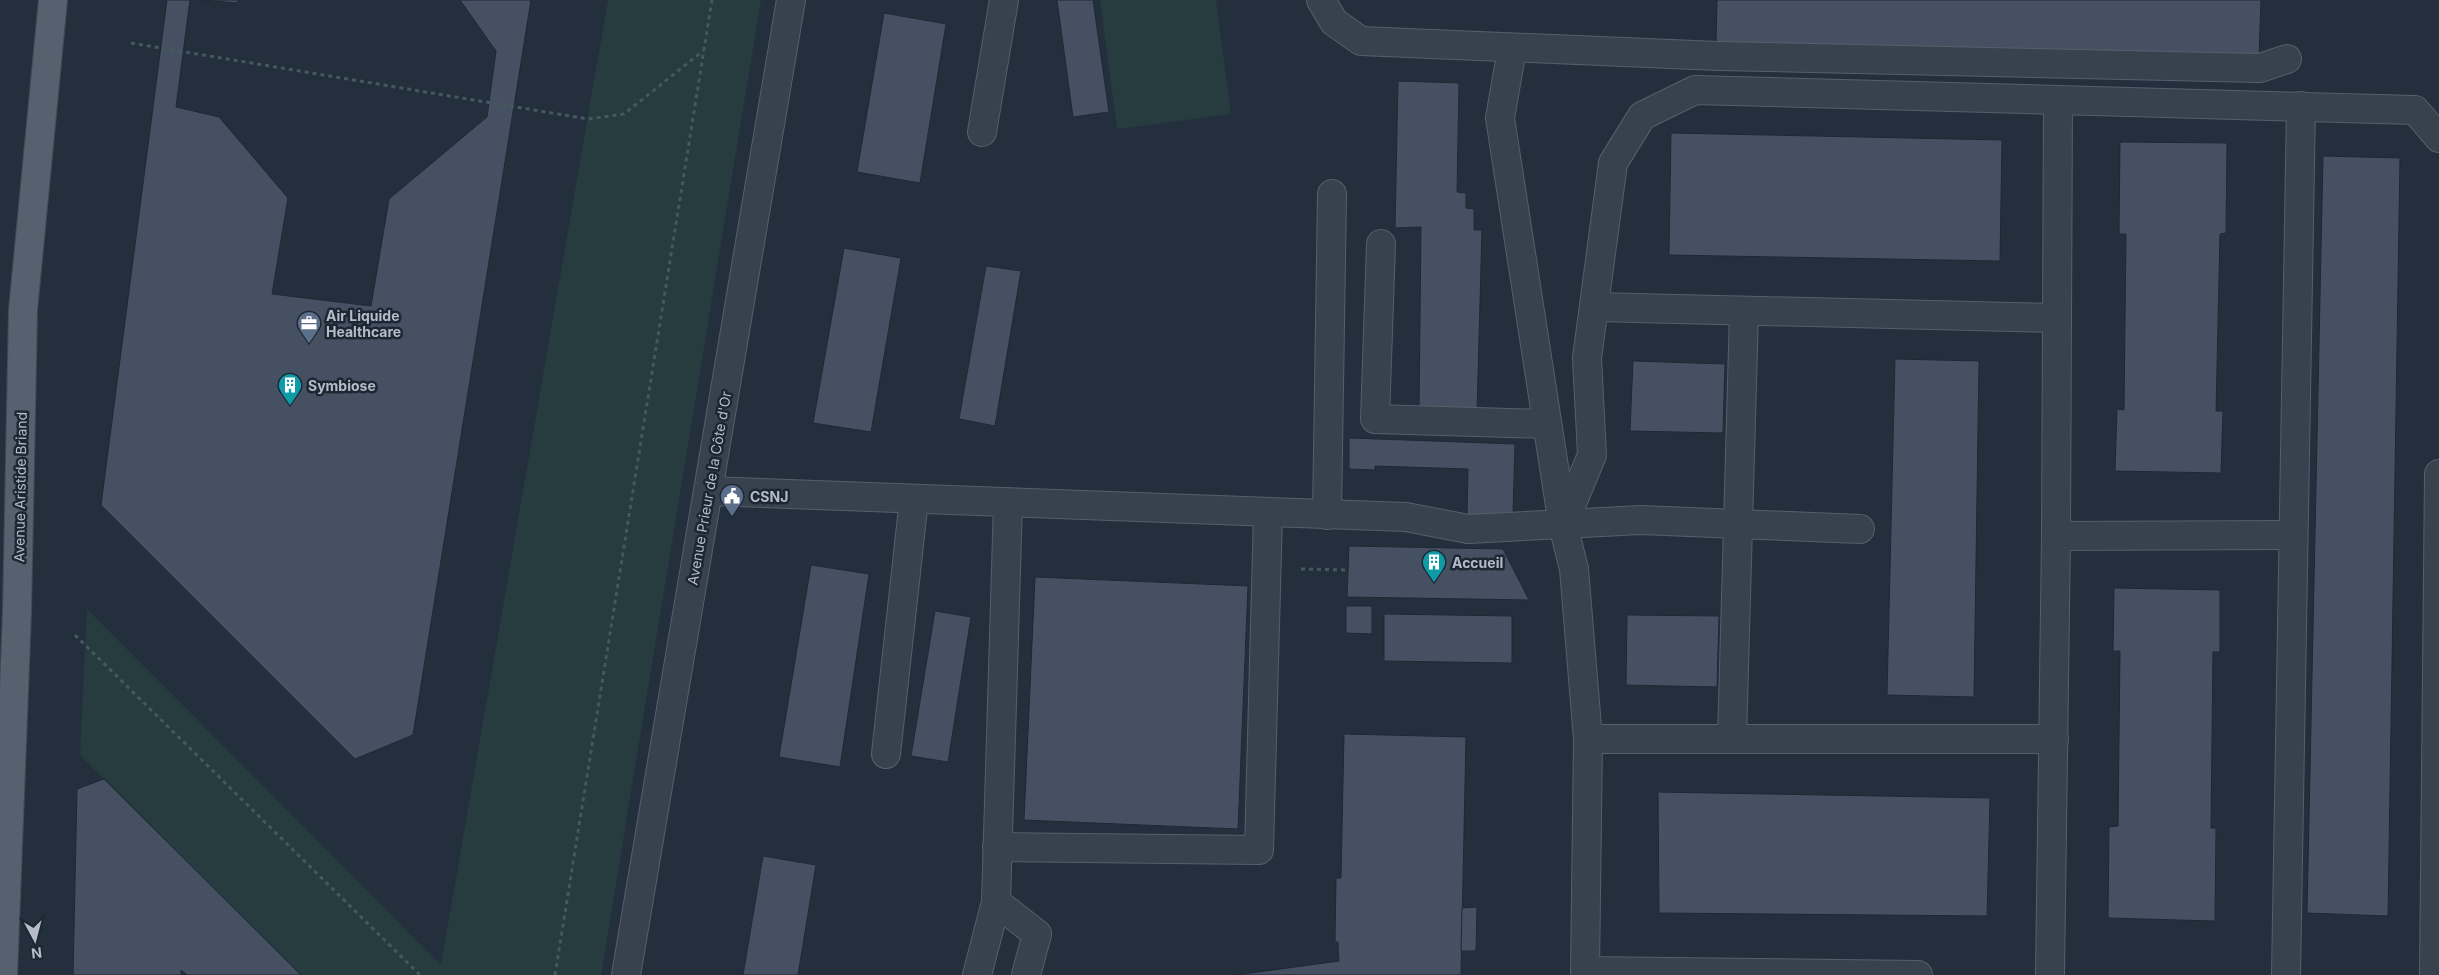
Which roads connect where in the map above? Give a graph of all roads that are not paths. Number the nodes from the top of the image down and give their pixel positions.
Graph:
1 (53, 0) edge
2 (791, 0) edge
3 (1004, 0) edge
4 (1321, 0) edge
5 (1512, 49) junction
6 (2287, 59) dead end
7 (2058, 100) junction
8 (2301, 106) junction
9 (982, 132) dead end
10 (2439, 138) edge
11 (1332, 194) dead end
12 (1381, 244) dead end
13 (1595, 307) junction
14 (1744, 312) junction
15 (2057, 318) junction
16 (1547, 424) junction
17 (2439, 474) edge
18 (708, 491) junction
19 (914, 499) junction
20 (1008, 503) junction
21 (1268, 513) junction
22 (1327, 515) junction
23 (1738, 524) junction
24 (1563, 525) junction
25 (1860, 529) dead end
26 (2293, 535) junction
27 (2056, 536) junction
28 (1588, 739) junction
29 (1732, 739) junction
30 (2054, 739) junction
31 (886, 754) dead end
32 (997, 847) junction
33 (996, 902) junction
34 (1584, 973) edge
35 (3, 975) edge
36 (626, 975) edge
37 (977, 975) edge
38 (1026, 975) edge
39 (1918, 975) edge
40 (2050, 975) edge
41 (2286, 975) edge
42 (2434, 975) edge

1 - 35 main road, Avenue Aristide Briand
2 - 18 street, Avenue Prieur de la Côte d'Or
3 - 9 street
4 - 5 street
5 - 6 street
5 - 16 street
7 - 8 street
7 - 13 street
7 - 15 street
8 - 10 street
8 - 26 street
11 - 22 street
12 - 16 street
13 - 14 street
13 - 24 street
14 - 15 street
14 - 23 street
15 - 27 street
16 - 24 street
17 - 42 street
18 - 19 street
18 - 36 street, Avenue Prieur de la Côte d'Or
19 - 20 street
19 - 31 street
20 - 21 street
20 - 32 street
21 - 22 street
21 - 32 street
22 - 24 street
23 - 24 street
23 - 25 street
23 - 29 street
24 - 28 street
26 - 27 street
26 - 41 street
27 - 30 street
28 - 29 street
28 - 34 street
29 - 30 street
30 - 40 street
32 - 33 street
33 - 37 street
33 - 38 street
34 - 39 street

